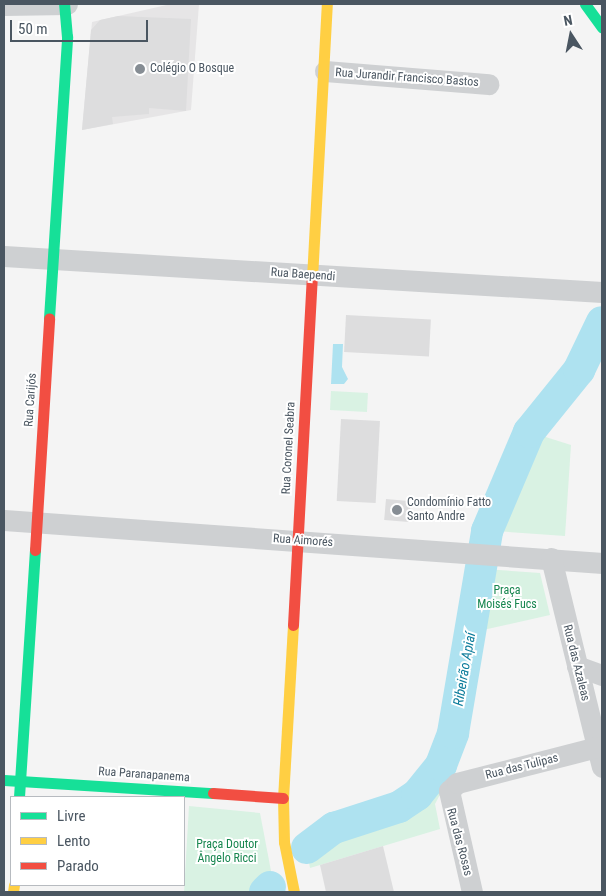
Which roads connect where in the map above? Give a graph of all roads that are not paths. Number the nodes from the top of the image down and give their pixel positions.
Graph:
1 (65, 4) edge
2 (327, 4) edge
3 (585, 4) edge
4 (4, 5) edge
5 (602, 27) edge
6 (325, 71) junction
7 (488, 84) dead end
8 (4, 256) edge
9 (53, 259) junction
10 (313, 275) junction
11 (600, 293) edge
12 (4, 520) edge
13 (36, 522) junction
14 (297, 540) junction
15 (551, 558) junction
16 (602, 563) edge
17 (577, 666) junction
18 (602, 675) edge
19 (600, 757) edge
20 (4, 780) edge
21 (20, 781) junction
22 (449, 791) joint
23 (19, 796) edge
24 (282, 798) junction
25 (294, 892) edge
26 (472, 892) edge

1 - 4 street
1 - 9 street, Rua Carijós
2 - 6 street, Rua Coronel Seabra
3 - 5 street
6 - 7 street, Rua Jurandir Francisco Bastos
6 - 10 street, Rua Coronel Seabra
8 - 9 street, Rua Baependi
9 - 10 street, Rua Baependi
9 - 13 street, Rua Carijós
10 - 11 street, Rua Baependi
10 - 14 street, Rua Coronel Seabra
12 - 13 street, Rua Aimorés
13 - 14 street, Rua Aimorés
13 - 21 street, Rua Carijós
14 - 15 street, Rua Aimorés
14 - 24 street, Rua Coronel Seabra
15 - 16 street, Rua Aimorés
15 - 17 street, Rua das Azaleas
17 - 18 street
17 - 19 street, Rua das Azaleas
19 - 22 street, Rua das Tulipas
20 - 21 street, Rua Paranapanema
21 - 23 street, Rua Carijós
21 - 24 street, Rua Paranapanema
22 - 26 street, Rua das Rosas
24 - 25 street, Rua Coronel Seabra

